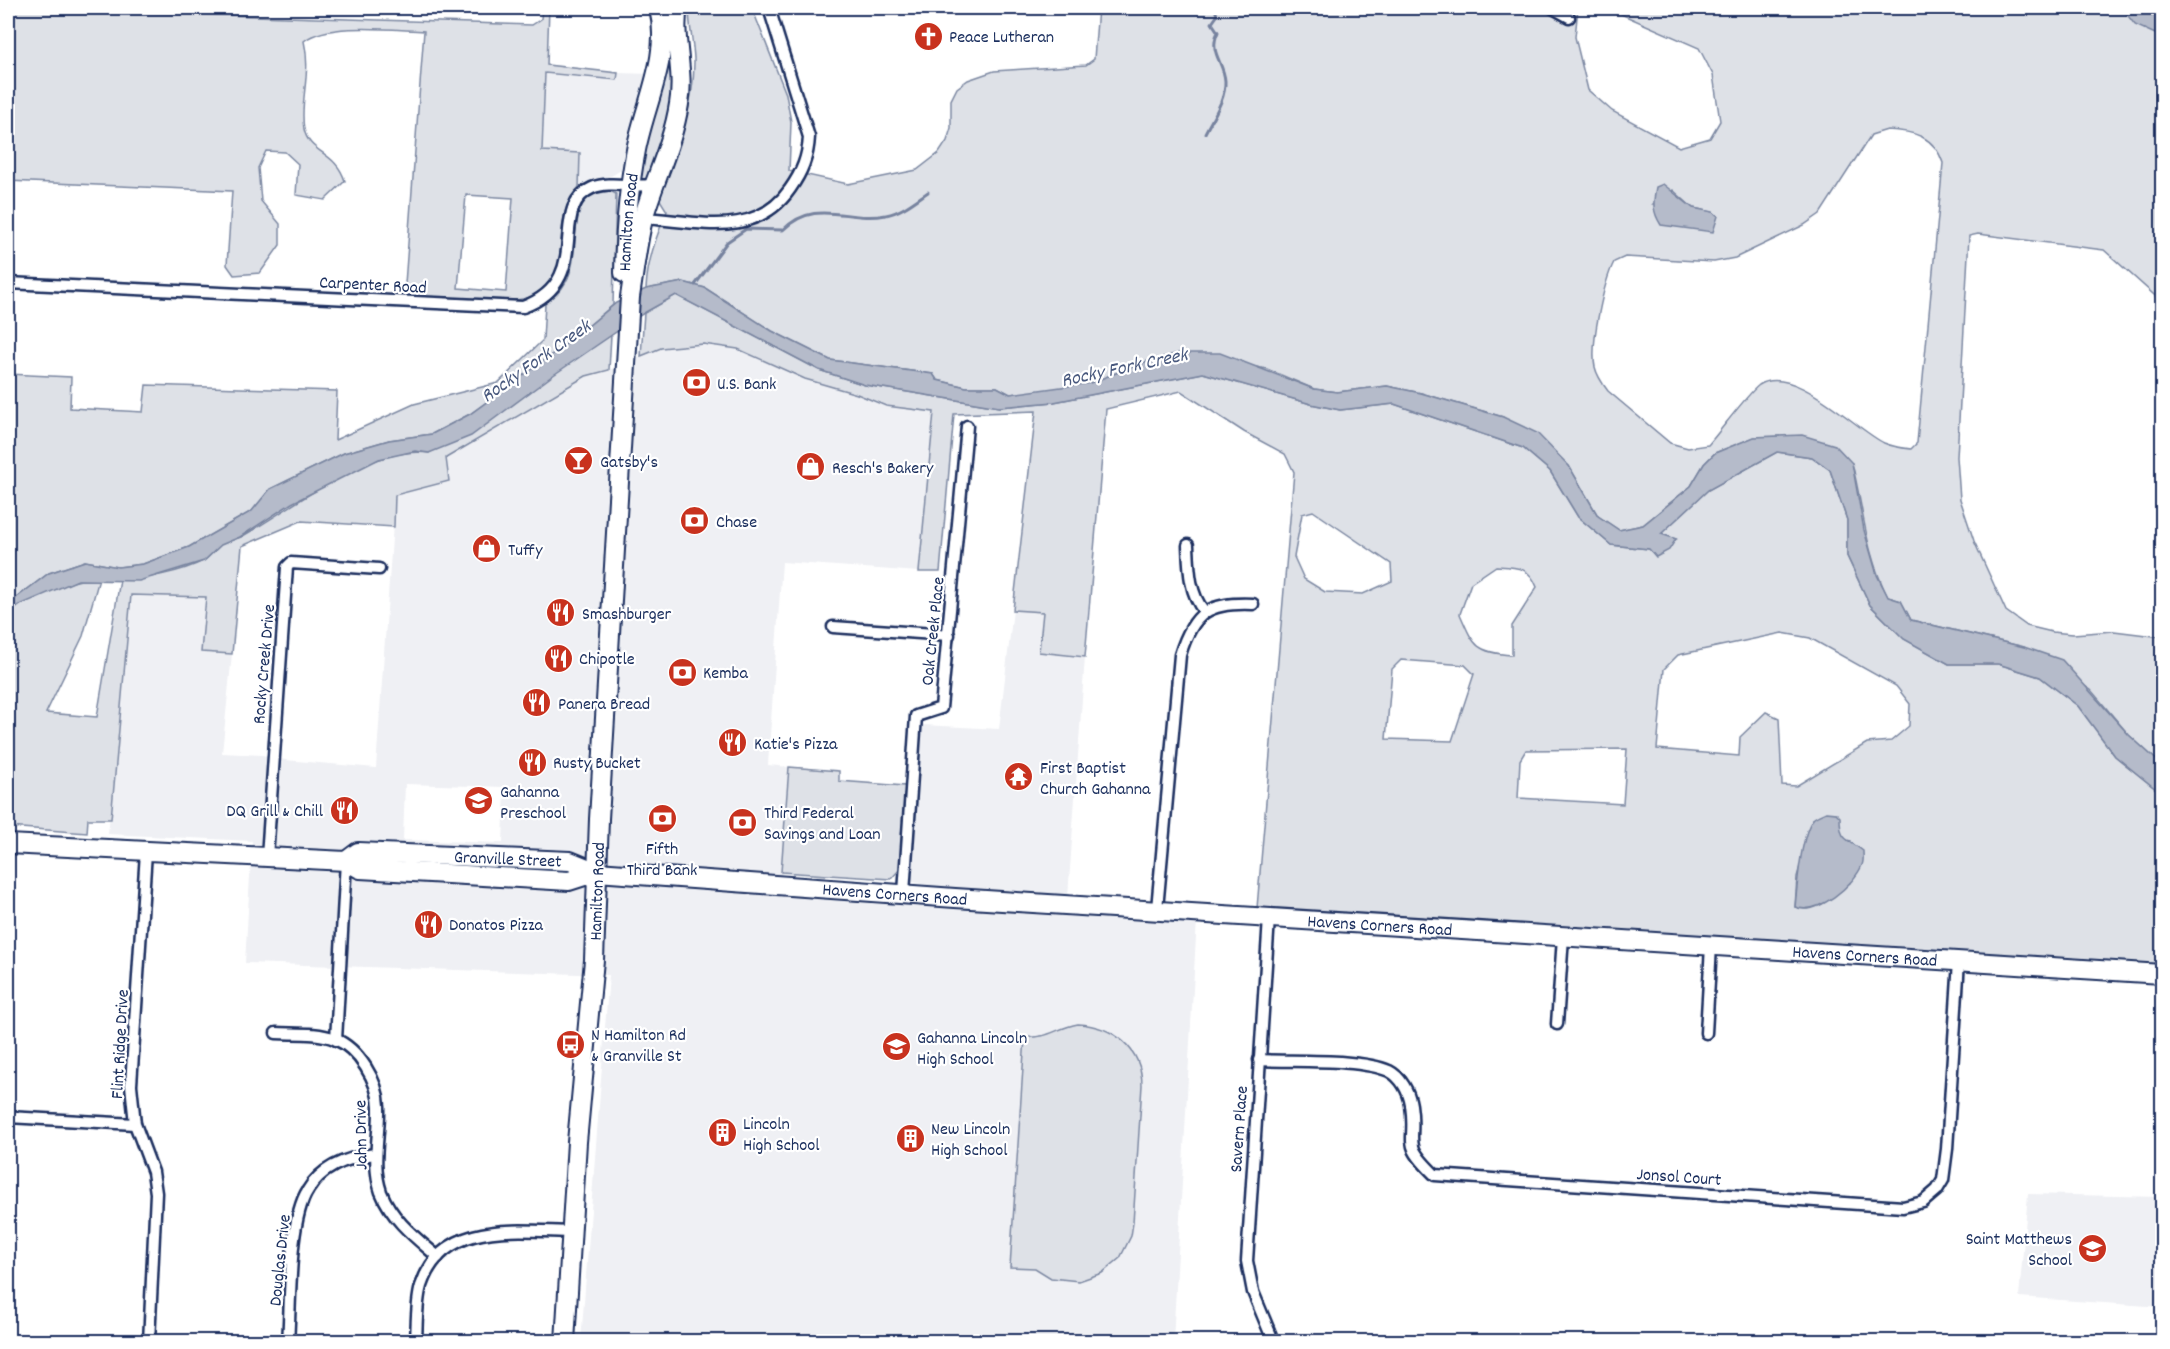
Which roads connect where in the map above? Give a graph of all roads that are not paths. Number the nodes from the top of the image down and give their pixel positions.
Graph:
1 (659, 8) edge
2 (678, 8) edge
3 (685, 8) edge
4 (769, 8) edge
5 (1553, 8) edge
6 (1569, 17) dead end
7 (658, 179) junction
8 (630, 186) junction
9 (644, 218) junction
10 (630, 265) junction
11 (8, 283) edge
12 (968, 426) dead end
13 (1188, 545) dead end
14 (379, 569) dead end
15 (1253, 604) dead end
16 (1204, 611) junction
17 (833, 627) dead end
18 (949, 635) junction
19 (8, 844) edge
20 (146, 852) junction
21 (267, 857) junction
22 (346, 861) junction
23 (597, 872) junction
24 (904, 893) junction
25 (1157, 909) junction
26 (1269, 918) junction
27 (1563, 937) junction
28 (1712, 946) junction
29 (1959, 961) junction
30 (2163, 974) edge
31 (1557, 1024) dead end
32 (276, 1033) dead end
33 (1706, 1033) dead end
34 (336, 1040) junction
35 (1259, 1060) junction
36 (8, 1117) edge
37 (135, 1124) junction
38 (375, 1154) junction
39 (572, 1232) junction
40 (438, 1257) junction
41 (1272, 1338) dead end
42 (149, 1341) edge
43 (288, 1341) edge
44 (416, 1341) edge
45 (565, 1341) edge

1 - 8 main road, Hamilton Road
2 - 7 main road, Hamilton Road
3 - 7 main road, Hamilton Road
4 - 9 street
5 - 6 street
7 - 8 street, Carpenter Road
7 - 9 main road, Hamilton Road
8 - 10 main road, Hamilton Road
8 - 11 street, Carpenter Road
9 - 10 main road, Hamilton Road
10 - 23 main road, Hamilton Road
12 - 18 street, Oak Creek Place
13 - 16 street
14 - 21 street, Rocky Creek Drive
15 - 16 street
16 - 25 street
17 - 18 street
18 - 24 street, Oak Creek Place
19 - 20 main road, Granville Street
20 - 21 main road, Granville Street
20 - 37 street, Flint Ridge Drive
21 - 22 main road, Granville Street
22 - 23 main road, Granville Street
22 - 34 street
23 - 24 main road, Havens Corners Road
23 - 39 main road, Hamilton Road
24 - 25 main road, Havens Corners Road
25 - 26 main road, Havens Corners Road
26 - 27 main road, Havens Corners Road
26 - 35 street, Savern Place
27 - 28 main road, Havens Corners Road
27 - 31 street
28 - 29 main road, Havens Corners Road
28 - 33 street
29 - 30 main road, Havens Corners Road
29 - 35 street, Jonsol Court
32 - 34 street
34 - 38 street, Jahn Drive
35 - 41 street, Savern Place
36 - 37 street
37 - 42 street, Flint Ridge Drive
38 - 40 street, Jahn Drive
38 - 43 street, Douglas Drive
39 - 40 street
39 - 45 main road, Hamilton Road
40 - 44 street

